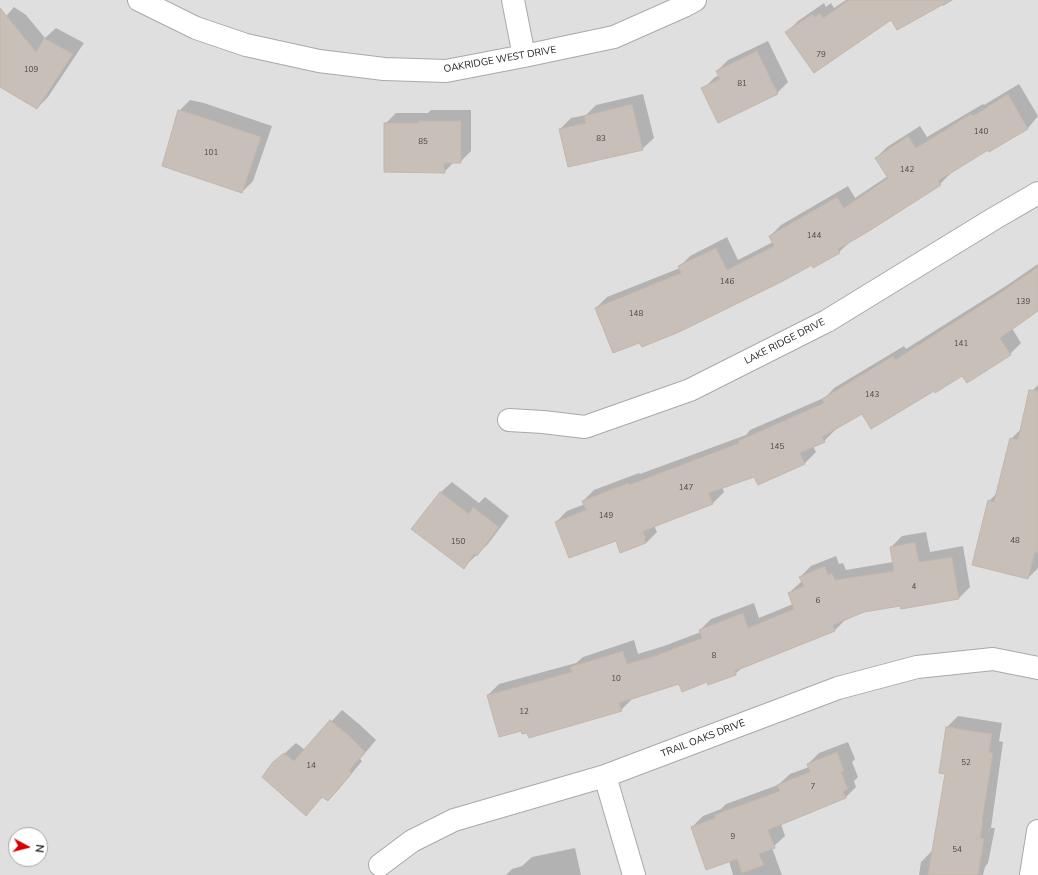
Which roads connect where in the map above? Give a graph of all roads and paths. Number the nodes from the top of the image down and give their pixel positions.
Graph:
1 (139, 0) edge
2 (513, 0) edge
3 (695, 0) edge
4 (524, 56) junction
5 (1038, 193) edge
6 (509, 420) dead end
7 (1038, 668) edge
8 (605, 776) junction
9 (1038, 831) edge
10 (380, 865) dead end
11 (634, 875) edge
12 (1031, 875) edge

1 - 4 street, OAKRIDGE WEST DRIVE
2 - 4 street
3 - 4 street, OAKRIDGE WEST DRIVE
5 - 6 street, LAKE RIDGE DRIVE
7 - 8 street, TRAIL OAKS DRIVE
8 - 10 street, TRAIL OAKS DRIVE
8 - 11 street
9 - 12 street

